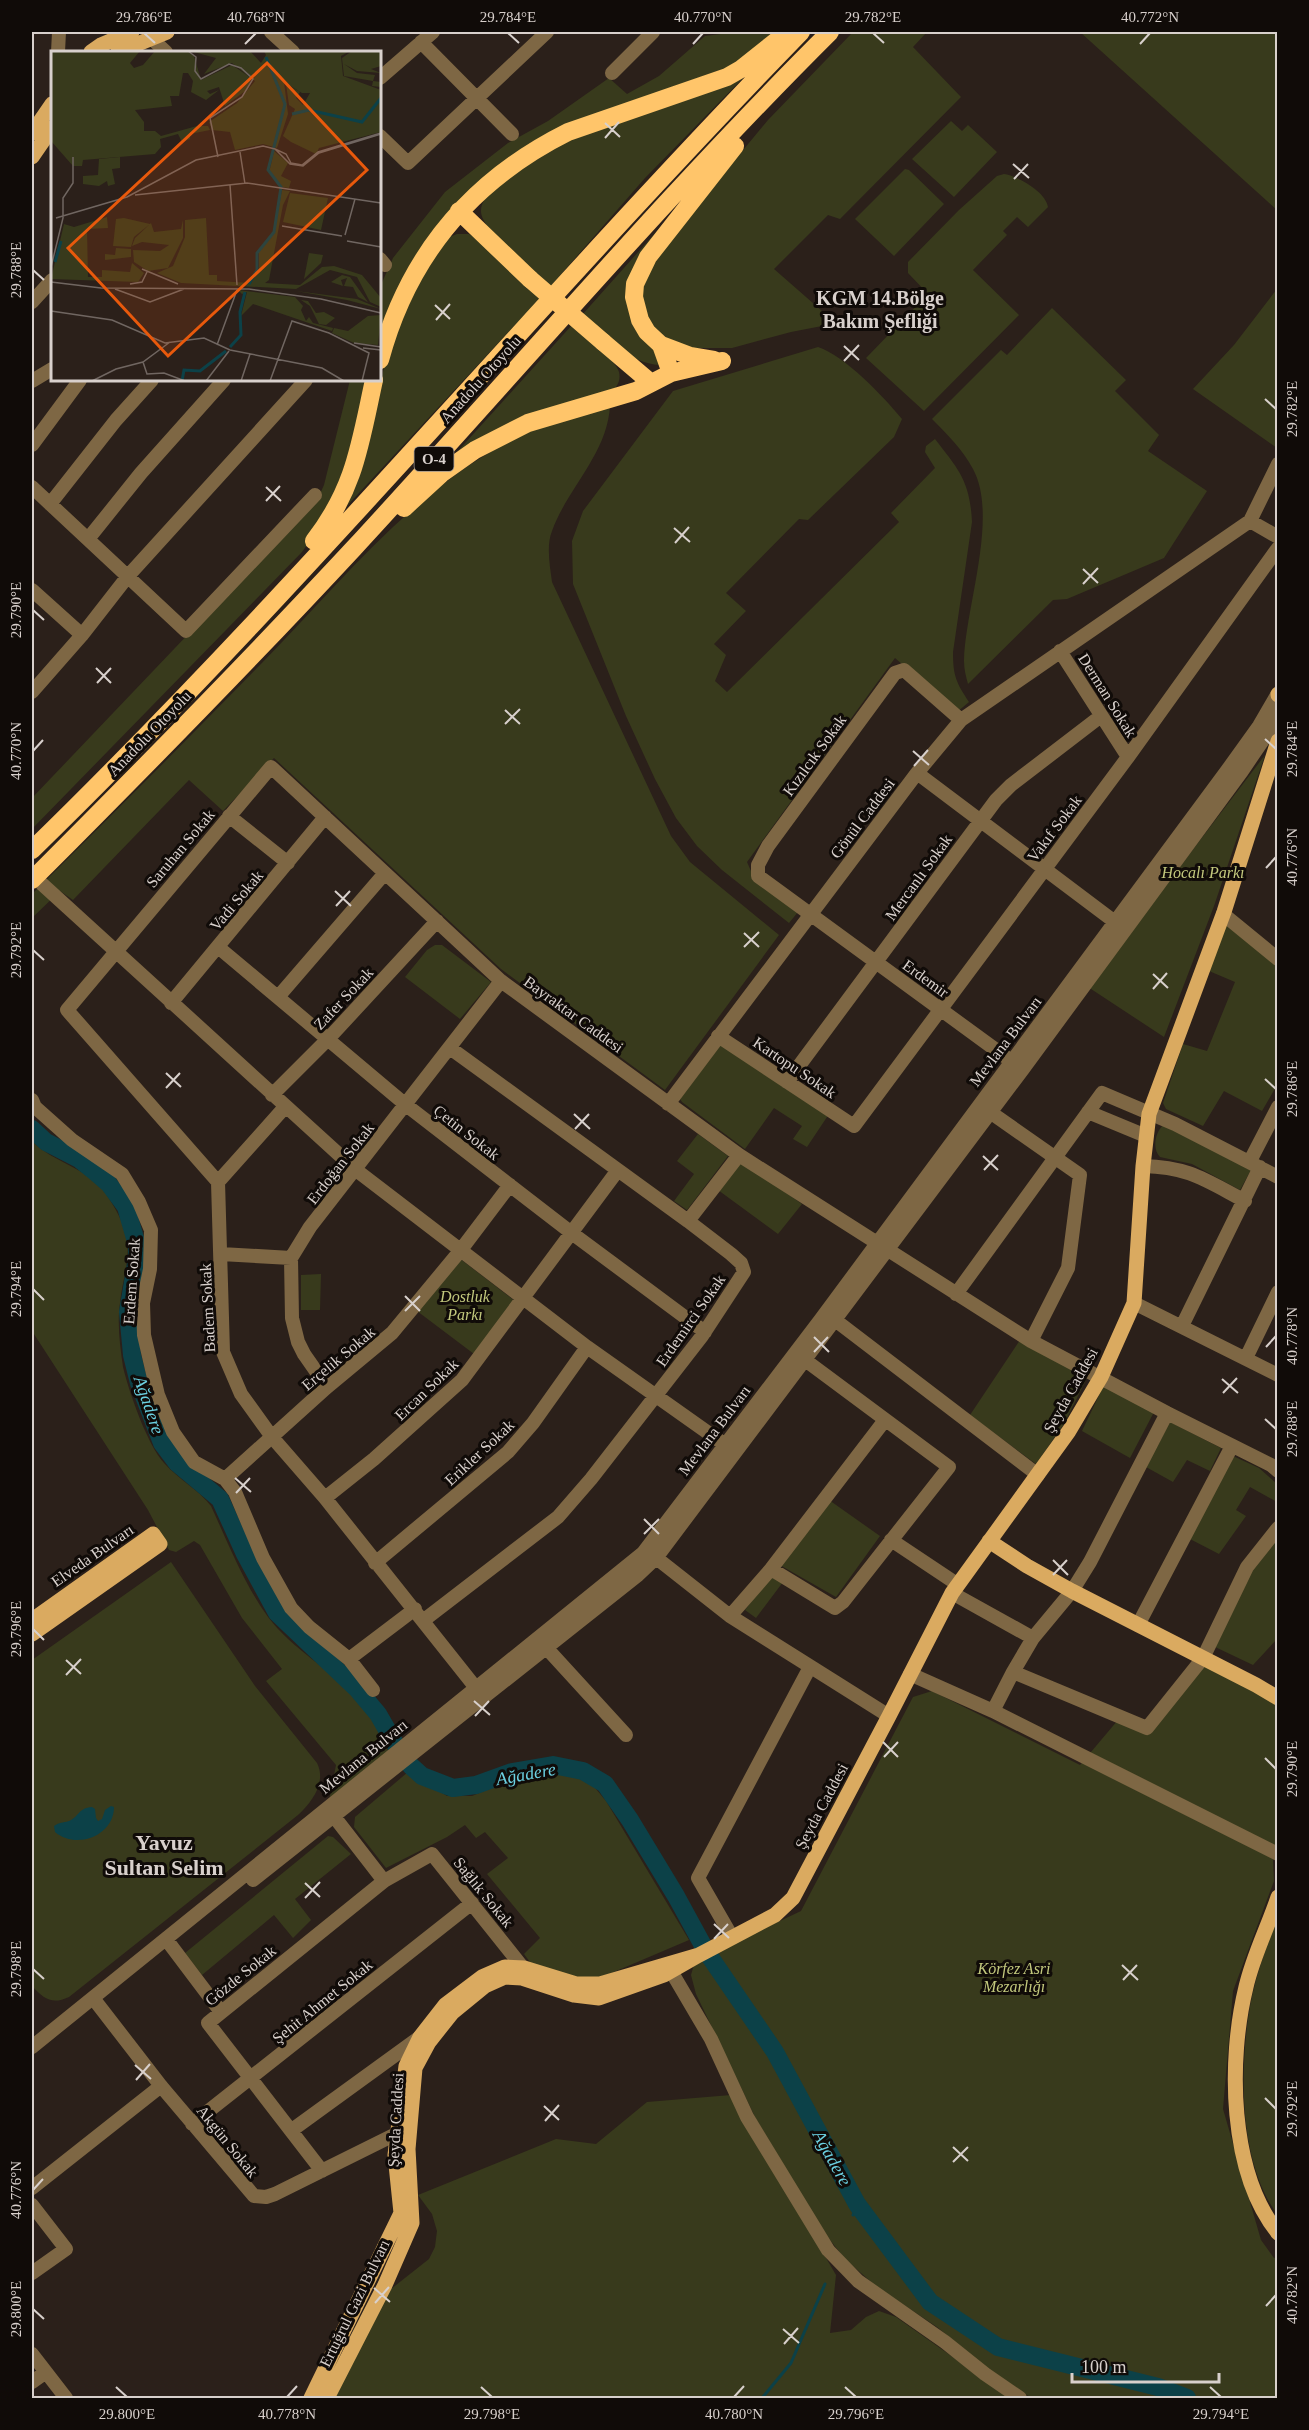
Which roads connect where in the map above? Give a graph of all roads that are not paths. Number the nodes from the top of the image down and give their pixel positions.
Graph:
1 (59, 32) edge
2 (132, 32) edge
3 (167, 32) edge
4 (271, 32) edge
5 (433, 32) edge
6 (547, 32) edge
7 (789, 32) edge
8 (801, 32) edge
9 (830, 32) edge
10 (649, 33) edge
11 (151, 38) junction
12 (421, 42) junction
13 (59, 51) edge
14 (93, 51) edge
15 (120, 51) edge
16 (165, 51) edge
17 (292, 51) edge
18 (804, 57) junction
19 (612, 73) dead end
20 (381, 77) edge
21 (476, 98) junction
22 (51, 106) edge
23 (51, 129) edge
24 (32, 134) edge
25 (512, 134) dead end
26 (381, 137) edge
27 (32, 157) edge
28 (459, 211) junction
29 (51, 281) edge
30 (32, 302) edge
31 (661, 345) junction
32 (381, 357) edge
33 (620, 358) junction
34 (51, 370) edge
35 (671, 374) junction
36 (32, 381) edge
37 (79, 381) edge
38 (151, 381) edge
39 (223, 381) edge
40 (305, 381) edge
41 (374, 381) edge
42 (650, 382) junction
43 (616, 396) junction
44 (32, 445) edge
45 (1278, 464) edge
46 (32, 487) edge
47 (315, 495) dead end
48 (50, 504) junction
49 (1250, 521) junction
50 (1278, 537) edge
51 (88, 539) junction
52 (1278, 548) edge
53 (128, 576) junction
54 (32, 590) edge
55 (250, 626) junction
56 (82, 635) junction
57 (1060, 651) junction
58 (33, 687) edge
59 (1277, 694) edge
60 (1101, 716) junction
61 (1278, 718) edge
62 (189, 720) junction
63 (961, 720) junction
64 (1278, 741) edge
65 (1128, 757) junction
66 (271, 766) joint
67 (917, 772) junction
68 (228, 816) junction
69 (326, 817) junction
70 (981, 820) junction
71 (32, 850) edge
72 (288, 863) junction
73 (1044, 869) junction
74 (385, 873) junction
75 (37, 882) edge
76 (1223, 914) junction
77 (810, 915) junction
78 (437, 921) junction
79 (1115, 922) junction
80 (218, 947) junction
81 (115, 952) junction
82 (1278, 959) edge
83 (876, 962) junction
84 (501, 981) junction
85 (278, 998) junction
86 (171, 1003) junction
87 (940, 1009) junction
88 (718, 1036) junction
89 (328, 1039) junction
90 (450, 1048) junction
91 (1017, 1065) junction
92 (787, 1082) junction
93 (272, 1095) junction
94 (32, 1100) edge
95 (669, 1104) junction
96 (406, 1105) junction
97 (285, 1107) junction
98 (1278, 1107) edge
99 (990, 1112) junction
100 (1088, 1112) junction
101 (1149, 1114) junction
102 (854, 1126) joint
103 (1146, 1136) junction
104 (739, 1155) junction
105 (1056, 1158) junction
106 (1255, 1164) junction
107 (1143, 1166) junction
108 (356, 1170) junction
109 (618, 1170) junction
110 (1278, 1177) edge
111 (218, 1182) junction
112 (510, 1185) junction
113 (1245, 1201) junction
114 (688, 1221) junction
115 (573, 1234) junction
116 (882, 1247) junction
117 (460, 1251) junction
118 (221, 1254) junction
119 (291, 1257) junction
120 (1278, 1292) edge
121 (956, 1294) junction
122 (523, 1300) junction
123 (1134, 1303) junction
124 (835, 1320) junction
125 (1182, 1326) junction
126 (705, 1332) junction
127 (1031, 1341) junction
128 (586, 1347) junction
129 (1246, 1358) junction
130 (805, 1360) junction
131 (1278, 1375) edge
132 (1101, 1377) junction
133 (327, 1387) junction
134 (656, 1396) junction
135 (1167, 1413) junction
136 (885, 1420) junction
137 (272, 1437) junction
138 (1232, 1446) junction
139 (730, 1448) junction
140 (1276, 1463) edge
141 (1038, 1475) junction
142 (225, 1479) junction
143 (325, 1498) junction
144 (1278, 1528) edge
145 (891, 1540) junction
146 (989, 1541) junction
147 (651, 1554) junction
148 (375, 1563) junction
149 (771, 1569) junction
150 (954, 1589) junction
151 (1072, 1591) junction
152 (419, 1614) junction
153 (730, 1616) junction
154 (32, 1620) edge
155 (1138, 1625) junction
156 (32, 1634) edge
157 (1033, 1638) junction
158 (542, 1643) junction
159 (1203, 1658) junction
160 (349, 1659) junction
161 (810, 1666) junction
162 (1013, 1671) junction
163 (910, 1674) junction
164 (476, 1688) junction
165 (373, 1690) dead end
166 (1275, 1692) edge
167 (993, 1711) junction
168 (889, 1716) junction
169 (626, 1735) dead end
170 (420, 1740) junction
171 (331, 1812) junction
172 (1278, 1854) edge
173 (384, 1881) junction
174 (1278, 1897) edge
175 (472, 1903) junction
176 (732, 1937) junction
177 (168, 1942) junction
178 (524, 1968) junction
179 (665, 1968) junction
180 (535, 1983) junction
181 (95, 2001) junction
182 (221, 2012) junction
183 (424, 2039) junction
184 (32, 2048) edge
185 (32, 2058) edge
186 (251, 2079) junction
187 (161, 2086) junction
188 (192, 2124) junction
189 (292, 2130) junction
190 (404, 2131) junction
191 (322, 2171) junction
192 (32, 2188) edge
193 (32, 2205) edge
194 (412, 2223) joint
195 (1278, 2233) edge
196 (389, 2238) joint
197 (32, 2273) edge
198 (32, 2354) edge
199 (45, 2373) junction
200 (32, 2382) edge
201 (66, 2398) edge
202 (311, 2398) edge
203 (327, 2398) edge
204 (1020, 2398) edge

1 - 13 street
2 - 14 main road
3 - 11 main road
4 - 17 street
5 - 12 street
6 - 21 street
7 - 28 highway
8 - 55 highway, Anadolu Otoyolu / O-4
9 - 18 highway, Anadolu Otoyolu / O-4
10 - 19 street
11 - 15 main road
11 - 16 street
12 - 20 street
12 - 21 street
18 - 31 highway
18 - 62 highway, Anadolu Otoyolu / O-4
21 - 25 street
21 - 26 street
22 - 24 main road
23 - 27 main road
28 - 32 highway
28 - 33 highway, bridge
29 - 30 street
31 - 35 highway
31 - 35 highway
33 - 42 highway
33 - 43 highway
34 - 36 street
35 - 42 highway
37 - 44 street
38 - 48 street
39 - 51 street
40 - 53 street
41 - 55 highway
42 - 43 highway
43 - 62 highway
45 - 49 street, Gönül Caddesi
46 - 48 street
47 - 53 street
48 - 51 street
49 - 50 street
49 - 57 street, Gönül Caddesi
51 - 53 street
52 - 65 street, Vakıf Sokak
53 - 56 street
54 - 56 street
55 - 71 highway, Anadolu Otoyolu / O-4
56 - 58 street
57 - 60 street, Derman Sokak
57 - 63 street, Gönül Caddesi
59 - 79 street, Mevlana Bulvarı
60 - 65 street, Derman Sokak
60 - 70 street, Mercanlı Sokak
61 - 91 street, Mevlana Bulvarı
62 - 75 highway, Anadolu Otoyolu / O-4
63 - 67 street, Gönül Caddesi
63 - 77 street, Kızılcık Sokak
64 - 76 main road, Şeyda Caddesi
65 - 73 street, Vakıf Sokak
66 - 68 street, Saruhan Sokak
66 - 69 street, Bayraktar Caddesi
67 - 70 street
67 - 77 street, Gönül Caddesi
68 - 72 street
68 - 81 street, Saruhan Sokak
69 - 72 street, Vadi Sokak
69 - 74 street, Bayraktar Caddesi
70 - 73 street
70 - 83 street, Mercanlı Sokak
72 - 80 street, Vadi Sokak
73 - 79 street
73 - 87 street, Vakıf Sokak
74 - 78 street, Bayraktar Caddesi
74 - 85 street
75 - 81 street
76 - 82 street
76 - 101 main road, Şeyda Caddesi
77 - 83 street, Erdemir
77 - 88 street, Gönül Caddesi
78 - 84 street, Bayraktar Caddesi
78 - 89 street, Zafer Sokak
79 - 91 street, Mevlana Bulvarı
80 - 85 street, Çetin Sokak
80 - 86 street, Vadi Sokak
81 - 86 street
81 - 111 street
83 - 87 street, Erdemir
83 - 92 street, Mercanlı Sokak
84 - 90 street, Erdoğan Sokak
84 - 95 street, Bayraktar Caddesi
85 - 89 street, Çetin Sokak
86 - 93 street
87 - 91 street, Erdemir
87 - 102 street, Vakıf Sokak
88 - 92 street, Kartopu Sokak
88 - 95 street, Gönül Caddesi
89 - 93 street, Zafer Sokak
89 - 96 street, Çetin Sokak
90 - 96 street, Erdoğan Sokak
90 - 109 street, Erdemirci Sokak
91 - 99 street, Mevlana Bulvarı
91 - 116 street, Mevlana Bulvarı
92 - 102 street, Kartopu Sokak
93 - 97 street
94 - 142 street, Erdem Sokak
95 - 104 street, Bayraktar Caddesi
96 - 108 street, Erdoğan Sokak
96 - 112 street, Çetin Sokak
97 - 108 street
97 - 111 street
98 - 106 street
99 - 105 street
99 - 116 street, Mevlana Bulvarı
100 - 101 street
100 - 103 street
100 - 105 street
101 - 103 main road, Şeyda Caddesi
101 - 106 street
103 - 107 main road, Şeyda Caddesi
104 - 114 street
104 - 116 street, Bayraktar Caddesi
105 - 121 street
105 - 127 street
106 - 110 street
106 - 113 street
107 - 113 street
107 - 123 main road, Şeyda Caddesi
108 - 117 street
108 - 119 street, Erdoğan Sokak
109 - 114 street, Erdemirci Sokak
109 - 115 street, Ercan Sokak
111 - 118 street, Badem Sokak
112 - 115 street, Çetin Sokak
112 - 117 street, Erçelik Sokak
113 - 125 street
114 - 126 street, Erdemirci Sokak
115 - 122 street, Ercan Sokak
115 - 126 street, Çetin Sokak
116 - 121 street, Bayraktar Caddesi
116 - 124 street, Mevlana Bulvarı
116 - 139 street, Mevlana Bulvarı
117 - 122 street
117 - 133 street, Erçelik Sokak
118 - 119 street
118 - 137 street, Badem Sokak
119 - 133 street
120 - 129 street
121 - 127 street, Bayraktar Caddesi
122 - 128 street
122 - 143 street, Ercan Sokak
123 - 125 street
123 - 132 main road, Şeyda Caddesi
124 - 130 street, Mevlana Bulvarı
124 - 141 street
125 - 129 street
126 - 134 street, Erdemirci Sokak
127 - 132 street, Bayraktar Caddesi
128 - 134 street
128 - 148 street, Erikler Sokak
129 - 131 street
130 - 136 street
130 - 139 street, Mevlana Bulvarı
132 - 135 street, Bayraktar Caddesi
132 - 141 main road, Şeyda Caddesi
133 - 137 street, Erçelik Sokak
134 - 139 street
134 - 152 street, Erdemirci Sokak
135 - 138 street, Bayraktar Caddesi
135 - 151 street
136 - 145 street
136 - 149 street
137 - 142 street, Erçelik Sokak
137 - 143 street, Badem Sokak
138 - 140 street, Bayraktar Caddesi
138 - 155 street
139 - 147 street, Mevlana Bulvarı
141 - 146 main road, Şeyda Caddesi
142 - 160 street, Erdem Sokak
143 - 148 street, Badem Sokak
144 - 159 street
145 - 149 street
145 - 150 street
146 - 150 main road, Şeyda Caddesi
146 - 151 main road
147 - 153 street
147 - 158 street, Mevlana Bulvarı
148 - 152 street, Badem Sokak
149 - 153 street
150 - 157 street
150 - 163 main road, Şeyda Caddesi
151 - 155 main road
151 - 157 street
152 - 160 street, Erdemirci Sokak
152 - 164 street, Badem Sokak
153 - 161 street
154 - 156 main road, Elveda Bulvarı
155 - 159 main road
157 - 162 street
158 - 164 street, Mevlana Bulvarı
158 - 169 street
158 - 170 street, Mevlana Bulvarı
159 - 162 street
159 - 166 main road
160 - 165 street, Erdem Sokak
161 - 168 street
161 - 176 street
162 - 167 street
163 - 167 street
163 - 168 main road, Şeyda Caddesi
164 - 170 street, Mevlana Bulvarı
167 - 172 street
168 - 176 main road, Şeyda Caddesi
170 - 171 street, Mevlana Bulvarı
171 - 173 street
171 - 177 street, Mevlana Bulvarı
173 - 175 street, Sağlık Sokak
173 - 182 street, Gözde Sokak
174 - 195 main road
175 - 178 street, Sağlık Sokak
175 - 186 street, Şehit Ahmet Sokak
176 - 179 main road, Şeyda Caddesi
177 - 181 street, Mevlana Bulvarı
177 - 182 street
178 - 179 main road, Şeyda Caddesi
178 - 180 street, Sağlık Sokak
178 - 183 main road, Şeyda Caddesi
179 - 180 main road, Şeyda Caddesi
179 - 204 street
180 - 183 main road, Şeyda Caddesi
181 - 184 street, Mevlana Bulvarı
181 - 185 street, Mevlana Bulvarı
181 - 187 street, Akgün Sokak
182 - 186 street, Gözde Sokak
183 - 189 street
183 - 190 main road, Şeyda Caddesi
186 - 188 street, Şehit Ahmet Sokak
186 - 189 street, Gözde Sokak
187 - 188 street, Akgün Sokak
187 - 192 street
188 - 191 street, Akgün Sokak
189 - 191 street, Gözde Sokak
190 - 191 street, Akgün Sokak
190 - 194 main road, Şeyda Caddesi
190 - 196 main road, Şeyda Caddesi
193 - 197 street
194 - 203 main road, Ertuğrul Gazi Bulvarı
196 - 202 main road, Ertuğrul Gazi Bulvarı
198 - 199 street
199 - 200 street
199 - 201 street

